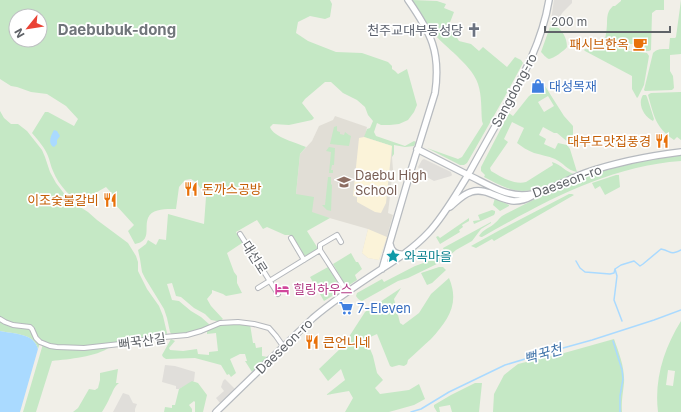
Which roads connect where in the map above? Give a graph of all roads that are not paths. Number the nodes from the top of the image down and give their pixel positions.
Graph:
1 (408, 0) edge
2 (549, 0) edge
3 (417, 149) junction
4 (681, 152) edge
5 (468, 175) junction
6 (543, 192) junction
7 (446, 211) junction
8 (240, 234) dead end
9 (291, 238) dead end
10 (341, 242) dead end
11 (390, 243) junction
12 (320, 250) junction
13 (405, 254) junction
14 (304, 260) junction
15 (382, 269) junction
16 (269, 281) junction
17 (258, 288) dead end
18 (347, 292) junction
19 (278, 294) dead end
20 (0, 319) edge
21 (283, 346) junction
22 (216, 412) edge

1 - 3 street
2 - 5 street, Sangdong-ro
3 - 5 street
3 - 11 street
4 - 6 street, Daeseon-ro
5 - 6 street, Daeseon-ro
5 - 7 street, Daeseon-ro
6 - 7 street
7 - 13 street, Daeseon-ro
8 - 16 street, 대선로
9 - 14 street
10 - 12 street, 대선로
11 - 13 street
11 - 15 street
12 - 14 street, 대선로
12 - 18 street
13 - 15 street, Daeseon-ro
14 - 16 street, 대선로
15 - 18 street, Daeseon-ro
16 - 17 street, 대선로
16 - 19 street, 대선로
18 - 21 street, Daeseon-ro
20 - 21 street, 뻐꾹산길
21 - 22 street, Daeseon-ro

